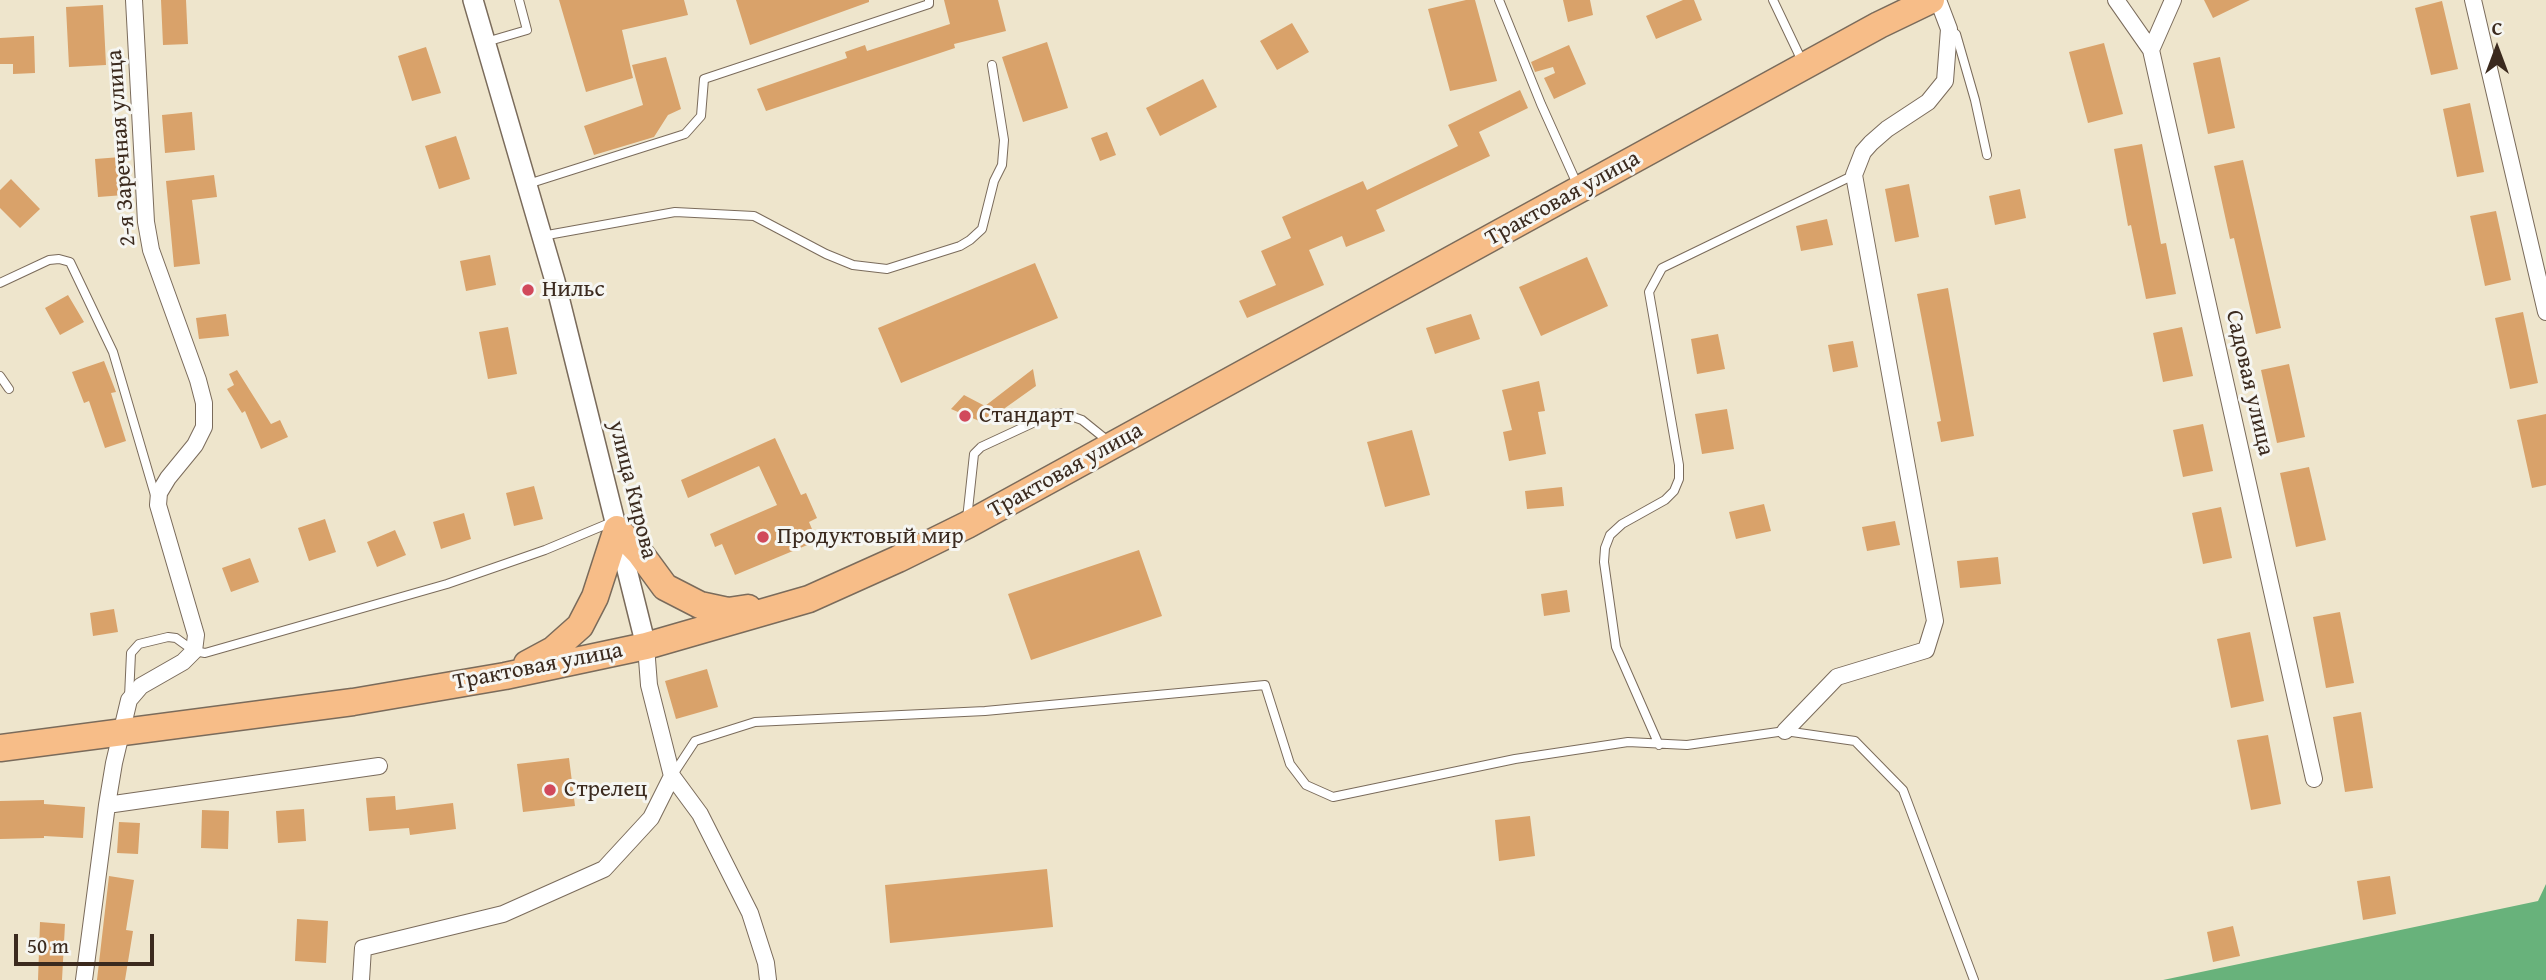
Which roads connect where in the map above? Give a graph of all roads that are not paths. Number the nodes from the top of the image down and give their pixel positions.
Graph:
1 (134, 0) edge
2 (473, 0) edge
3 (519, 0) edge
4 (929, 0) edge
5 (1499, 0) edge
6 (1773, 0) edge
7 (1931, 0) edge
8 (1938, 0) edge
9 (2116, 0) edge
10 (2173, 0) edge
11 (2473, 0) edge
12 (1948, 29) junction
13 (486, 41) junction
14 (2151, 50) junction
15 (992, 65) dead end
16 (1804, 66) junction
17 (1987, 155) dead end
18 (1854, 175) junction
19 (528, 184) junction
20 (1580, 190) junction
21 (542, 236) junction
22 (0, 283) edge
23 (2546, 312) edge
24 (0, 376) edge
25 (9, 389) dead end
26 (1114, 445) junction
27 (158, 505) junction
28 (616, 525) junction
29 (967, 525) junction
30 (808, 598) junction
31 (646, 646) junction
32 (194, 651) junction
33 (506, 676) junction
34 (129, 700) junction
35 (1785, 731) junction
36 (120, 733) junction
37 (1659, 745) junction
38 (0, 748) edge
39 (379, 766) dead end
40 (673, 776) junction
41 (2314, 779) dead end
42 (107, 805) junction
43 (84, 980) edge
44 (361, 980) edge
45 (768, 980) edge
46 (1974, 980) edge

1 - 27 street, 2-я Заречная улица
2 - 13 street, улица Кирова
3 - 13 lane
4 - 19 lane
5 - 20 lane
6 - 16 lane
7 - 16 highway, Трактовая улица
8 - 12 street
9 - 14 street
10 - 14 street
11 - 23 street
12 - 17 lane
12 - 18 street
13 - 19 street, улица Кирова
14 - 41 street, Садовая улица
15 - 21 lane
16 - 20 highway, Трактовая улица
18 - 35 street
18 - 37 lane
19 - 21 street, улица Кирова
20 - 26 highway, Трактовая улица
21 - 28 street, улица Кирова
22 - 27 lane
24 - 25 lane
26 - 29 highway, Трактовая улица
26 - 29 lane
27 - 32 street
28 - 30 highway
28 - 31 street, улица Кирова
28 - 32 lane
28 - 33 highway
29 - 30 highway, Трактовая улица
30 - 31 highway, Трактовая улица
31 - 33 highway, Трактовая улица
31 - 40 street, улица Кирова
32 - 34 street
32 - 34 lane
33 - 36 highway, Трактовая улица
34 - 36 street
35 - 37 lane
35 - 46 lane
36 - 38 highway, Трактовая улица
36 - 42 street
37 - 40 lane
39 - 42 street
40 - 44 street
40 - 45 street, улица Кирова
42 - 43 street

